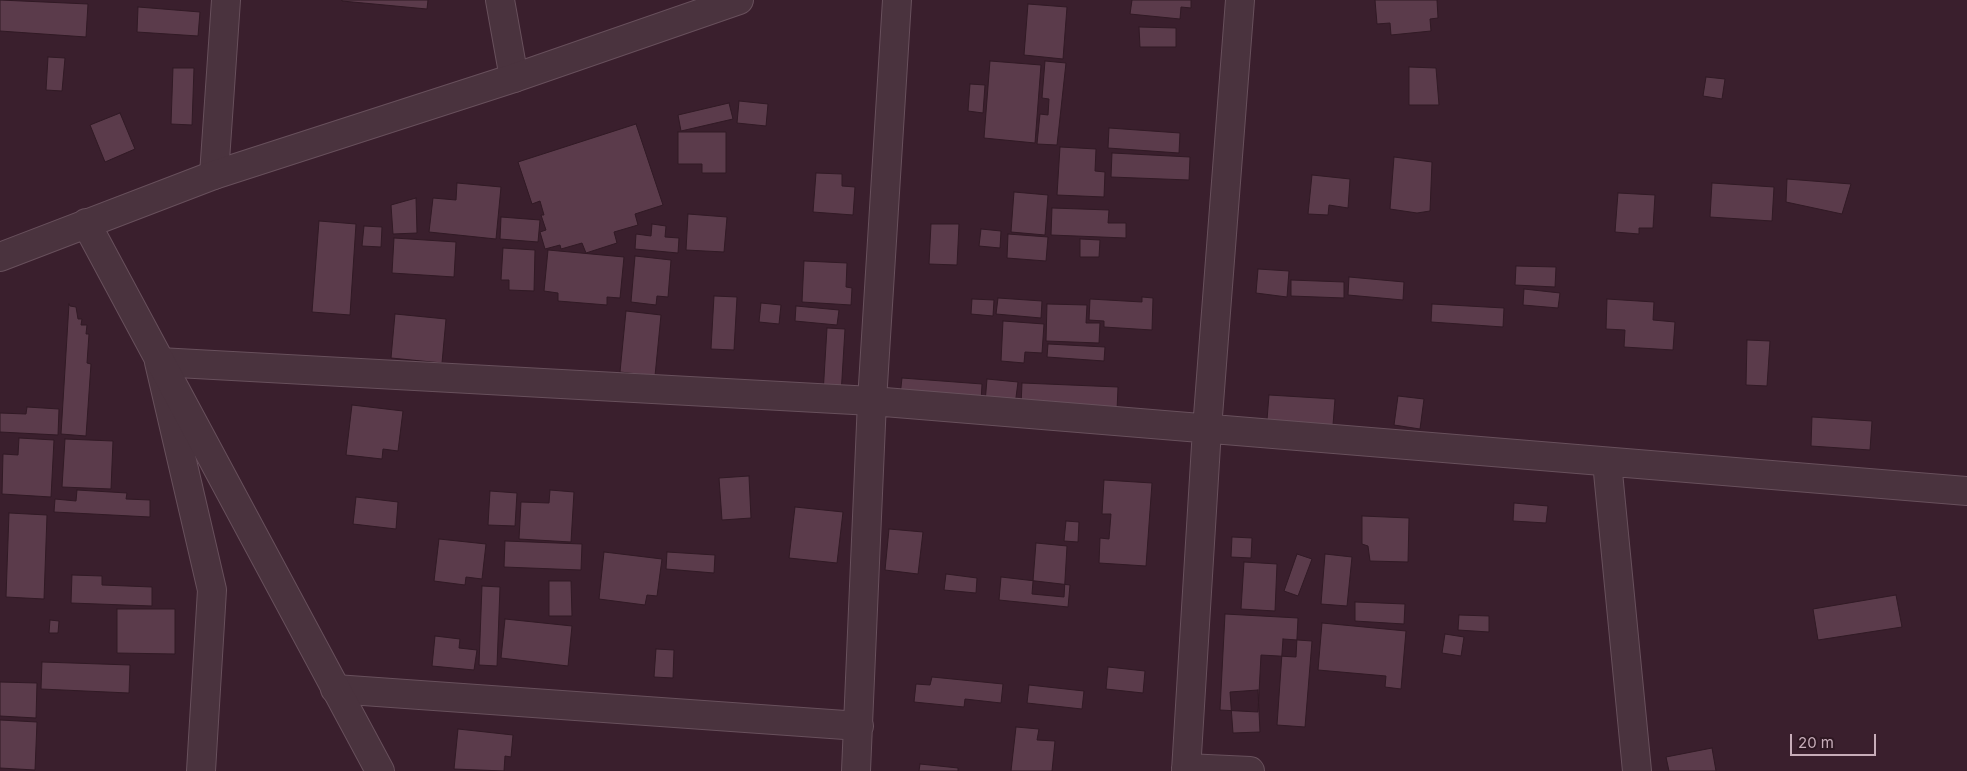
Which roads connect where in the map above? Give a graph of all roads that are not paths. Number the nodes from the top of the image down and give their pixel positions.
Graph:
1 (226, 0) edge
2 (500, 0) edge
3 (739, 0) edge
4 (897, 0) edge
5 (1240, 0) edge
6 (514, 78) junction
7 (214, 175) junction
8 (86, 223) junction
9 (0, 257) edge
10 (159, 362) junction
11 (872, 401) junction
12 (1207, 429) junction
13 (1606, 462) junction
14 (1967, 491) edge
15 (335, 690) junction
16 (859, 726) junction
17 (1186, 770) edge
18 (201, 771) edge
19 (380, 771) edge
20 (856, 771) edge
21 (1250, 771) edge
22 (1637, 771) edge

1 - 7 street
2 - 6 street
3 - 6 street
4 - 11 street
5 - 12 street
6 - 7 street
7 - 8 street
8 - 9 street
8 - 10 street
10 - 11 street
10 - 15 street
10 - 18 street
11 - 12 street
11 - 16 street
12 - 13 street
12 - 17 street
13 - 14 street
13 - 22 street
15 - 16 street
15 - 19 street
16 - 20 street
17 - 21 street

